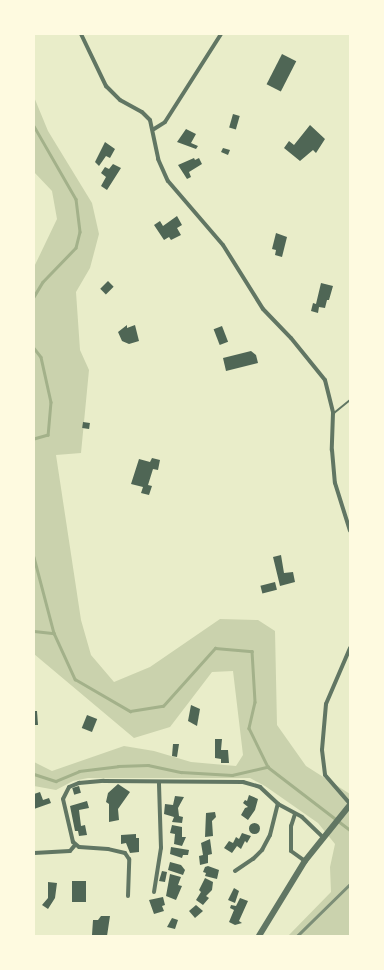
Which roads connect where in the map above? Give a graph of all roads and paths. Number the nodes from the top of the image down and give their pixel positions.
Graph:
1 (81, 34) edge
2 (220, 34) edge
3 (154, 129) junction
4 (350, 400) edge
5 (333, 413) junction
6 (350, 531) edge
7 (350, 648) edge
8 (159, 783) junction
9 (278, 804) junction
10 (350, 804) edge
11 (295, 814) junction
12 (323, 837) junction
13 (75, 845) junction
14 (34, 854) edge
15 (305, 861) junction
16 (235, 871) dead end
17 (154, 892) dead end
18 (128, 896) dead end
19 (259, 936) edge

1 - 3 street
2 - 3 street
3 - 5 street
4 - 5 lane
5 - 6 street
7 - 10 street
8 - 9 street
8 - 13 street
8 - 17 street
9 - 11 street
9 - 16 street
10 - 12 street
11 - 12 street
11 - 15 street
12 - 15 street
13 - 14 street
13 - 18 street
15 - 19 street

